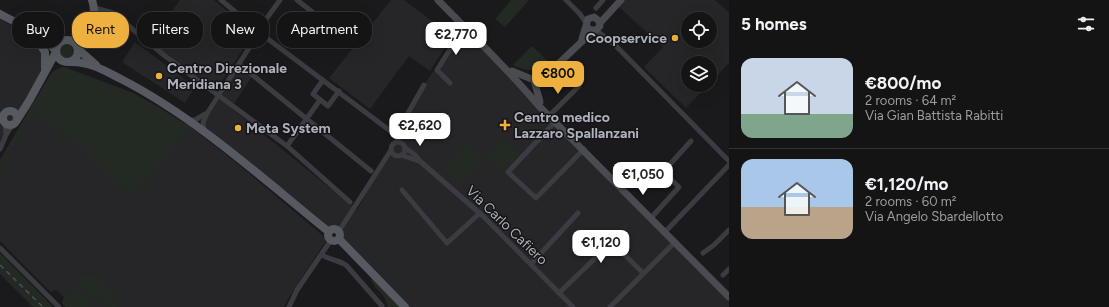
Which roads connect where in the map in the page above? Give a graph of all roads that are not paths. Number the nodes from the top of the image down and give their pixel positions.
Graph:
1 (221, 0) edge
2 (280, 0) edge
3 (297, 0) edge
4 (438, 0) edge
5 (603, 0) edge
6 (621, 0) edge
7 (568, 2) edge
8 (93, 4) edge
9 (596, 8) dead end
10 (110, 12) edge
11 (236, 12) edge
12 (312, 12) edge
13 (0, 14) edge
14 (269, 17) edge
15 (12, 20) edge
16 (594, 24) junction
17 (129, 26) edge
18 (464, 27) junction
19 (72, 38) edge
20 (269, 39) edge
21 (64, 40) edge
22 (67, 40) junction
23 (72, 44) edge
24 (43, 48) edge
25 (53, 48) edge
26 (78, 48) joint
27 (249, 48) edge
28 (56, 51) junction
29 (66, 62) junction
30 (239, 64) junction
31 (505, 68) junction
32 (103, 70) junction
33 (550, 72) junction
34 (44, 74) junction
35 (530, 78) junction
36 (323, 80) junction
37 (450, 83) dead end
38 (424, 86) dead end
39 (536, 86) junction
40 (579, 86) dead end
41 (524, 88) junction
42 (339, 91) junction
43 (219, 94) junction
44 (31, 95) junction
45 (320, 100) junction
46 (543, 108) junction
47 (208, 112) junction
48 (4, 115) edge
49 (550, 115) junction
50 (307, 119) junction
51 (188, 120) junction
52 (556, 121) junction
53 (15, 122) junction
54 (204, 132) junction
55 (395, 134) junction
56 (6, 135) junction
57 (692, 141) dead end
58 (398, 142) junction
59 (287, 146) junction
60 (405, 148) junction
61 (0, 149) edge
62 (584, 149) junction
63 (392, 150) junction
64 (399, 155) junction
65 (729, 161) edge
66 (421, 162) junction
67 (729, 165) edge
68 (380, 169) junction
69 (371, 171) dead end
70 (402, 190) dead end
71 (350, 202) dead end
72 (480, 213) junction
73 (578, 213) dead end
74 (651, 218) junction
75 (729, 230) edge
76 (339, 231) joint
77 (665, 232) junction
78 (333, 237) junction
79 (671, 246) dead end
80 (0, 248) edge
81 (703, 253) dead end
82 (322, 254) junction
83 (530, 264) junction
84 (729, 269) edge
85 (643, 274) junction
86 (723, 275) dead end
87 (559, 293) junction
88 (729, 297) edge
89 (382, 306) dead end
90 (59, 307) edge
91 (289, 307) edge
92 (405, 307) edge
93 (573, 307) edge
94 (610, 307) edge

1 - 11 street
2 - 14 street
3 - 12 street
4 - 18 main road
5 - 9 street
6 - 16 main road
7 - 16 street
8 - 10 street
13 - 15 main road
16 - 33 main road
16 - 65 street
17 - 43 street
18 - 31 main road
18 - 37 street
19 - 22 main road
20 - 36 street
21 - 22 main road
22 - 23 main road
22 - 28 main road
24 - 34 main road
25 - 28 main road
26 - 29 main road
26 - 32 main road
27 - 30 street
28 - 29 main road
28 - 34 main road
29 - 32 main road
29 - 34 main road
30 - 43 street
30 - 50 street
31 - 35 main road
31 - 41 main road
32 - 51 main road
33 - 35 main road
33 - 39 main road
34 - 44 main road
35 - 39 main road
35 - 41 main road
36 - 42 street
36 - 45 street
38 - 55 street
39 - 41 main road
39 - 46 main road
40 - 49 street
41 - 46 main road
42 - 45 street
42 - 55 street
43 - 47 street
43 - 59 street
44 - 48 main road
44 - 53 main road
45 - 50 street
46 - 49 main road
47 - 51 street
47 - 54 street
48 - 53 main road
48 - 53 main road
48 - 56 street
49 - 52 main road
50 - 59 street
50 - 69 street
51 - 54 main road
52 - 62 main road
52 - 62 street
53 - 56 street
54 - 78 main road
55 - 58 street
56 - 61 street
57 - 74 street
58 - 60 street
58 - 63 street
59 - 71 street
60 - 64 street
60 - 66 street, Via Carlo Cafiero
62 - 74 main road
63 - 64 street
63 - 68 street
64 - 66 street, Via Carlo Cafiero
64 - 68 street
66 - 72 street, Via Carlo Cafiero
67 - 77 street
68 - 76 street
70 - 72 street
72 - 83 street, Via Carlo Cafiero
73 - 83 street
74 - 77 main road
75 - 81 street
76 - 78 main road
77 - 88 main road
78 - 82 street
78 - 92 main road
79 - 85 street
80 - 90 street
82 - 89 street
82 - 91 street
83 - 87 street, Via Carlo Cafiero
84 - 86 street
85 - 87 street
85 - 94 street
87 - 93 street, Via Carlo Cafiero

